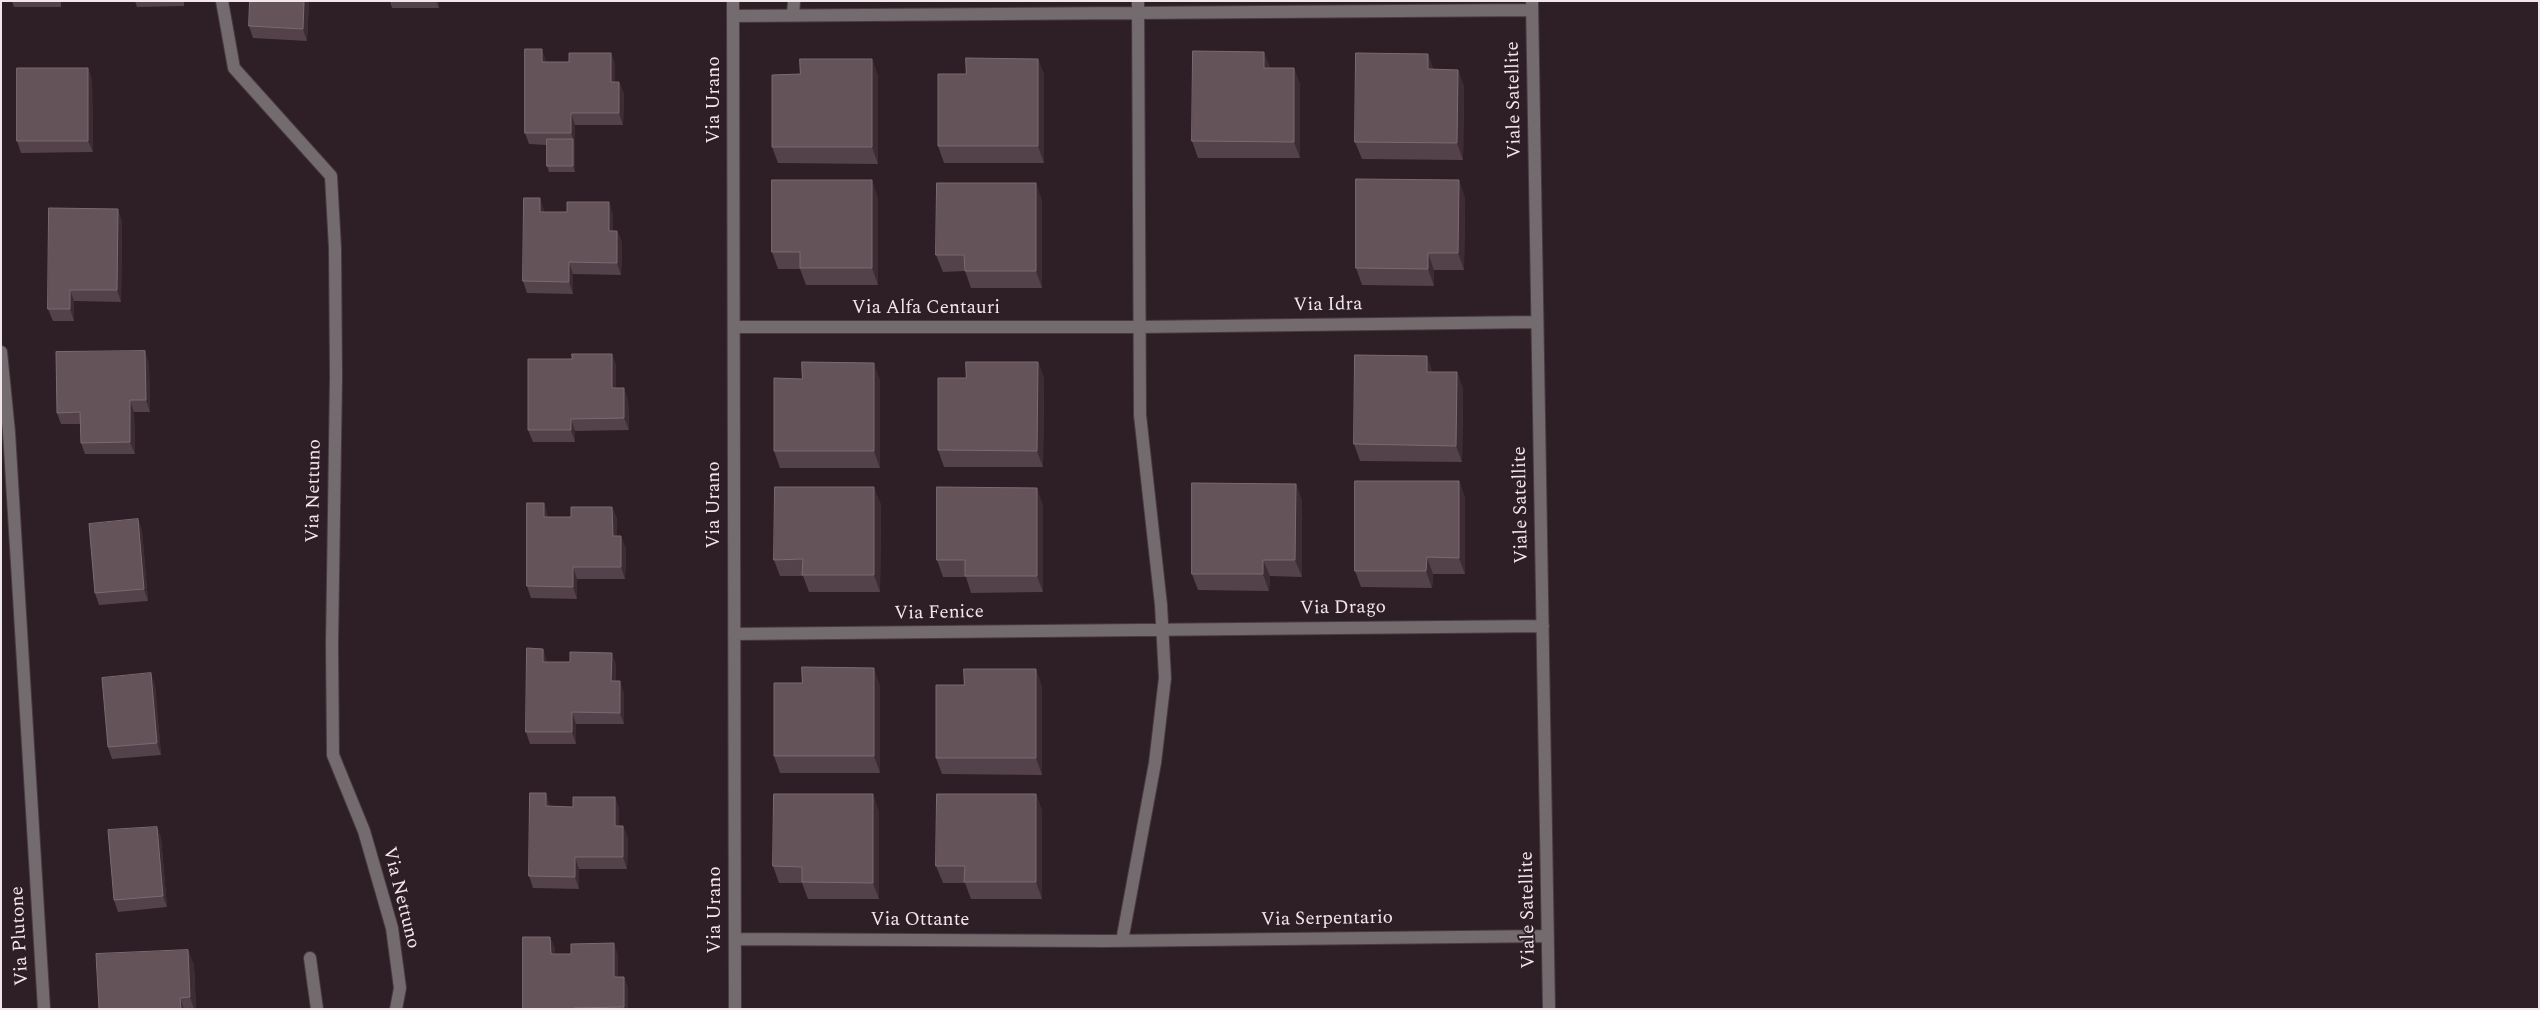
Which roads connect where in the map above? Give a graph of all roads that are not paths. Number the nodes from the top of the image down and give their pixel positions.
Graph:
1 (222, 1) edge
2 (733, 1) edge
3 (794, 1) edge
4 (1532, 5) edge
5 (1138, 7) edge
6 (793, 15) junction
7 (733, 16) junction
8 (1537, 322) junction
9 (734, 327) junction
10 (1118, 327) joint
11 (1138, 327) junction
12 (1, 352) edge
13 (1542, 626) junction
14 (1144, 630) joint
15 (1162, 630) junction
16 (734, 634) junction
17 (1548, 936) junction
18 (735, 939) junction
19 (1106, 941) joint
20 (1122, 941) junction
21 (310, 958) dead end
22 (44, 1009) edge
23 (317, 1009) edge
24 (396, 1009) edge
25 (735, 1009) edge
26 (1549, 1009) edge

1 - 24 street, Via Nettuno
2 - 7 street, Via Urano
3 - 6 street
4 - 5 street
4 - 8 street, Viale Satellite
5 - 6 street
5 - 11 street
6 - 7 street
7 - 9 street, Via Urano
8 - 11 street, Via Idra
8 - 13 street, Viale Satellite
9 - 10 street, Via Alfa Centauri
9 - 16 street, Via Urano
10 - 11 street, Via Idra
11 - 15 street
12 - 22 street, Via Plutone
13 - 15 street, Via Drago
13 - 17 street, Viale Satellite
14 - 15 street, Via Drago
14 - 16 street, Via Fenice
15 - 20 street
16 - 18 street, Via Urano
17 - 20 street, Via Serpentario
17 - 26 street, Viale Satellite
18 - 19 street, Via Ottante
18 - 25 street, Via Urano
19 - 20 street, Via Serpentario
21 - 23 street

